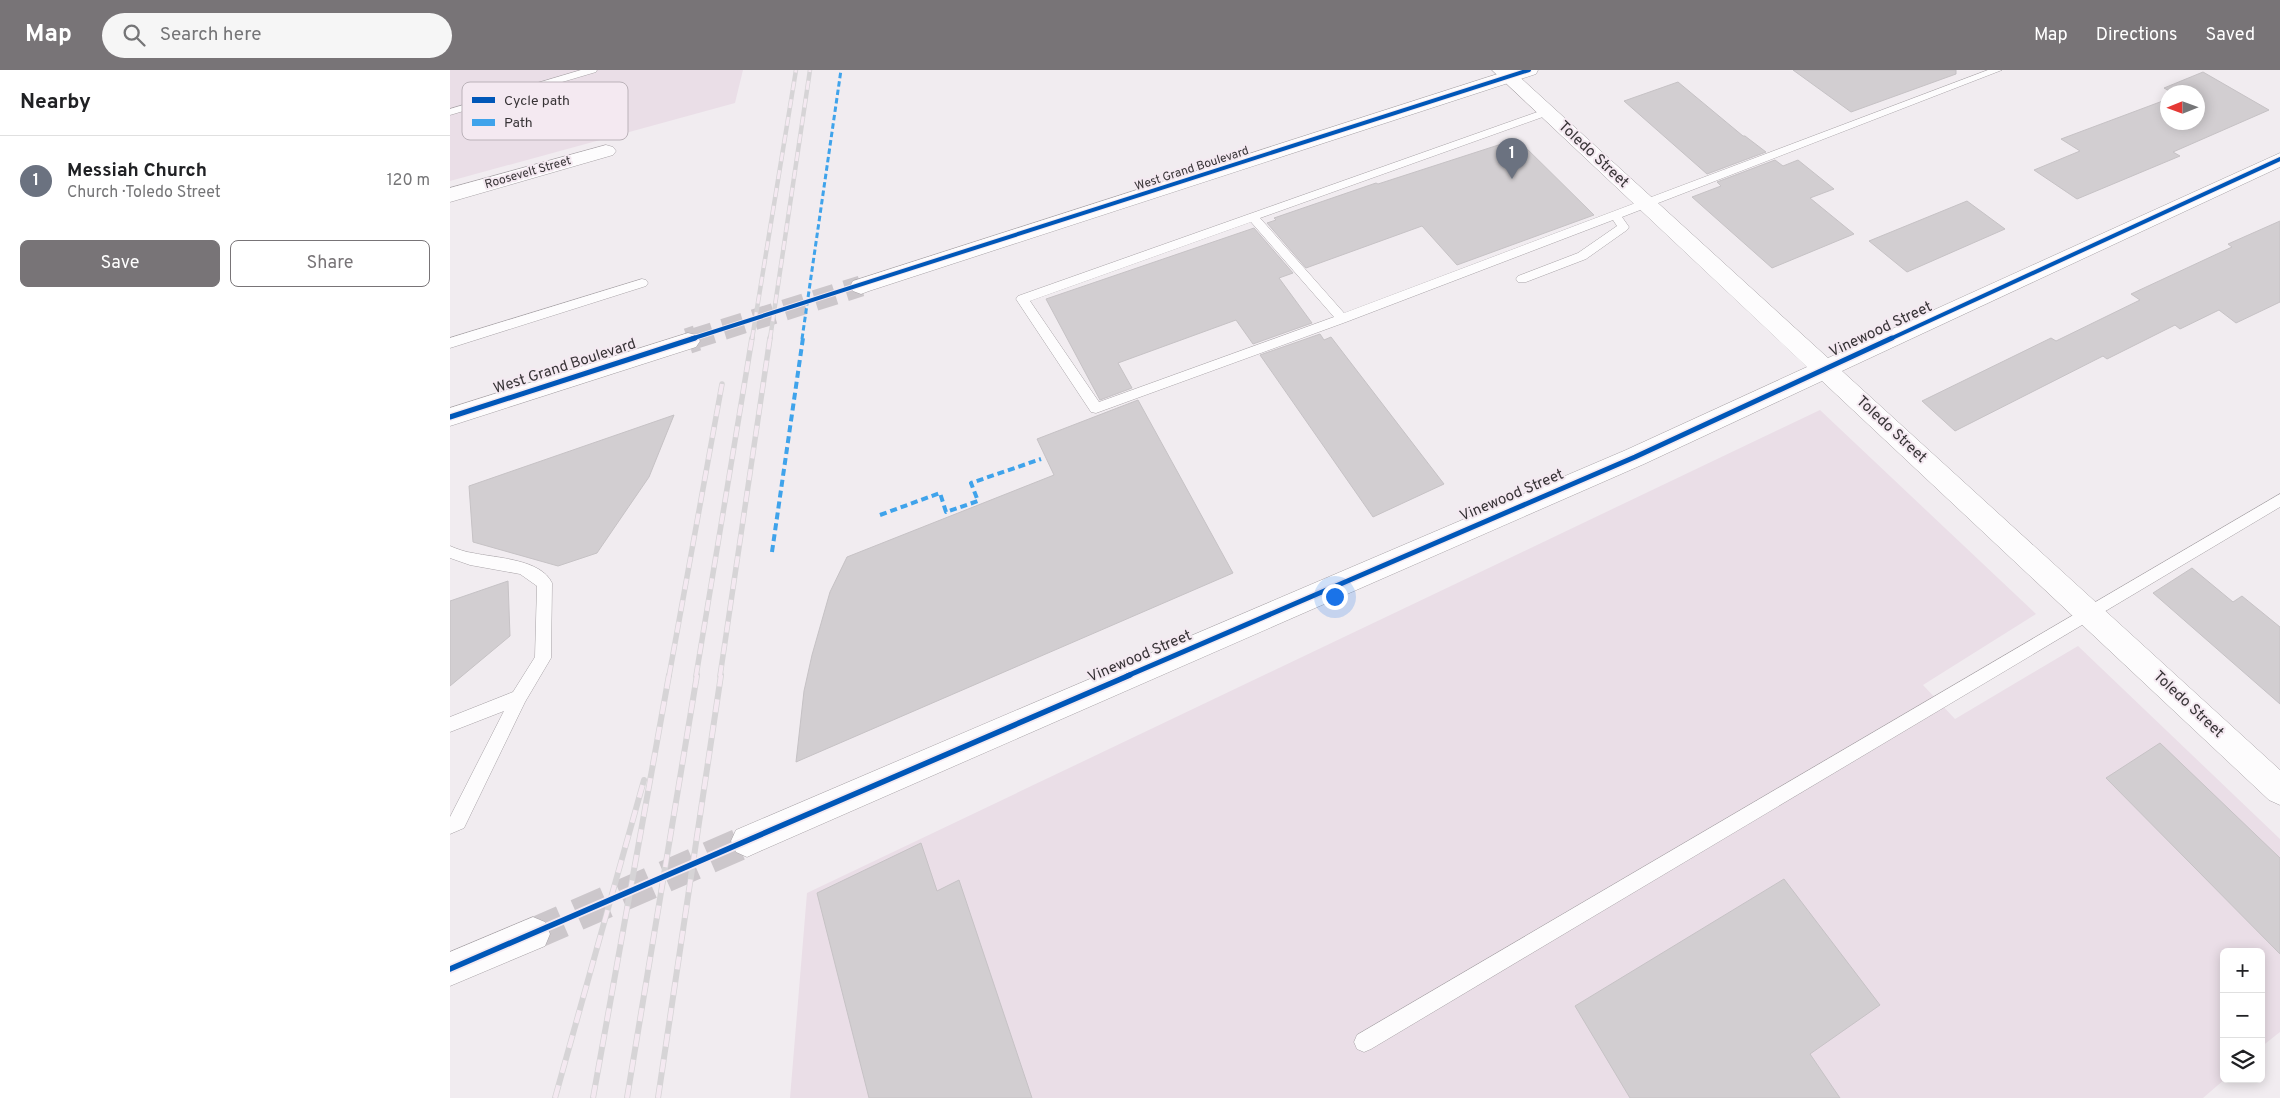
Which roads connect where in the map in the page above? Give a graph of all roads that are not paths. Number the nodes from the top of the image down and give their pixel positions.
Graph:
1 (592, 70) edge
2 (1529, 70) edge
3 (1997, 70) edge
4 (1505, 73) edge
5 (551, 82) edge
6 (462, 108) edge
7 (450, 112) edge
8 (1547, 112) junction
9 (606, 152) dead end
10 (2280, 159) edge
11 (450, 195) edge
12 (1646, 204) junction
13 (1615, 216) junction
14 (1253, 217) junction
15 (1522, 279) dead end
16 (642, 284) dead end
17 (862, 286) tunnel mouth
18 (1342, 318) junction
19 (688, 341) tunnel mouth
20 (450, 344) edge
21 (1826, 369) junction
22 (450, 417) edge
23 (2280, 500) edge
24 (450, 552) edge
25 (2090, 614) junction
26 (519, 697) junction
27 (450, 725) edge
28 (2280, 790) edge
29 (450, 826) edge
30 (747, 841) tunnel mouth
31 (533, 934) tunnel mouth
32 (450, 969) edge
33 (1364, 1042) dead end

1 - 5 lane
2 - 4 street, West Grand Boulevard
3 - 12 lane
4 - 8 street, Toledo Street
4 - 17 street, West Grand Boulevard
6 - 7 lane
8 - 12 street, Toledo Street
8 - 14 lane
9 - 11 street, Roosevelt Street
10 - 21 street, Vinewood Street
12 - 13 lane
12 - 21 street, Toledo Street
13 - 15 lane
13 - 18 lane
14 - 18 lane
14 - 18 lane
16 - 20 lane
19 - 22 street, West Grand Boulevard
21 - 25 street, Toledo Street
21 - 30 street, Vinewood Street
23 - 25 lane
24 - 26 lane
25 - 28 street, Toledo Street
25 - 33 lane
26 - 27 lane
26 - 29 lane
31 - 32 street

